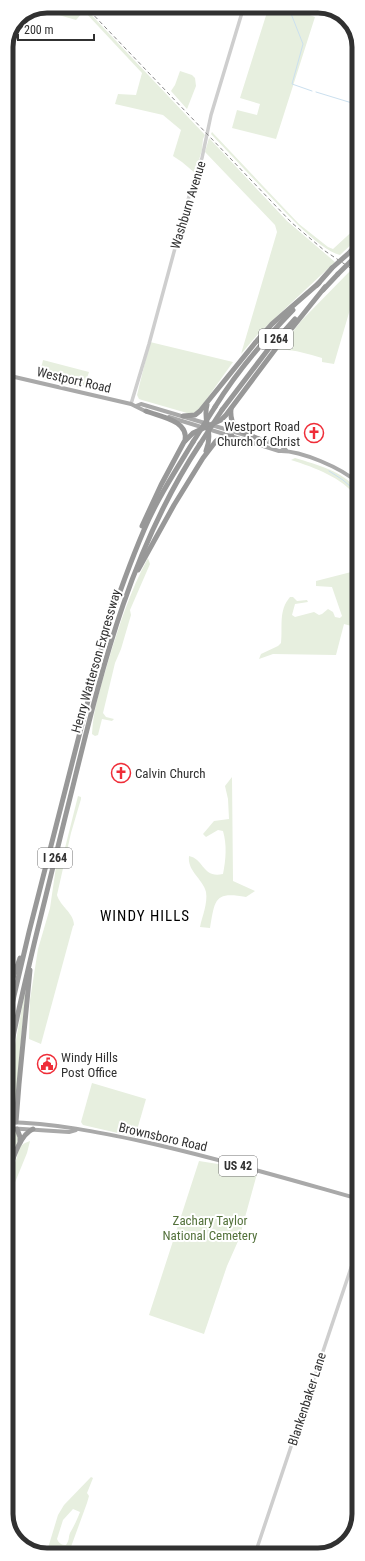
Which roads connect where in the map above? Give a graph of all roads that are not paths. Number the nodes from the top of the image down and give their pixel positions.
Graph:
1 (242, 13) edge
2 (352, 250) edge
3 (352, 260) edge
4 (319, 283) junction
5 (325, 287) junction
6 (13, 377) edge
7 (208, 403) junction
8 (134, 405) junction
9 (231, 409) junction
10 (146, 411) junction
11 (183, 416) junction
12 (208, 426) junction
13 (232, 436) junction
14 (259, 439) junction
15 (184, 442) junction
16 (286, 450) junction
17 (203, 458) junction
18 (352, 478) edge
19 (125, 578) junction
20 (127, 592) junction
21 (29, 932) junction
22 (35, 942) junction
23 (13, 978) edge
24 (13, 1000) edge
25 (13, 1033) edge
26 (16, 1122) junction
27 (13, 1129) edge
28 (17, 1129) junction
29 (33, 1129) junction
30 (77, 1130) junction
31 (20, 1143) junction
32 (13, 1161) edge
33 (352, 1197) edge
34 (352, 1265) edge
35 (257, 1548) edge

1 - 8 street, Washburn Avenue
2 - 4 highway, Henry Watterson Expressway / I 264, bridge
3 - 5 highway, Henry Watterson Expressway / I 264, bridge
4 - 7 highway
4 - 19 highway, Henry Watterson Expressway / I 264, bridge
5 - 9 highway
5 - 20 highway, Henry Watterson Expressway / I 264, bridge
6 - 8 main road, Westport Road
7 - 11 highway
7 - 12 highway
8 - 10 main road, Westport Road
8 - 11 main road, Westport Road
9 - 12 highway
9 - 14 highway
10 - 12 main road, Westport Road
10 - 15 highway
11 - 12 main road, Westport Road
12 - 13 main road, Westport Road
12 - 14 main road, Westport Road
12 - 15 highway
12 - 17 highway
13 - 16 main road, Westport Road
13 - 17 highway
14 - 16 main road, Westport Road
15 - 19 highway
16 - 18 main road, Westport Road
17 - 20 highway
19 - 21 highway, Henry Watterson Expressway / I 264
20 - 22 highway, Henry Watterson Expressway / I 264
21 - 23 highway
21 - 24 highway, Henry Watterson Expressway / I 264
22 - 25 highway, Henry Watterson Expressway / I 264
22 - 26 highway
26 - 28 main road
26 - 30 main road, Brownsboro Road / US 42
27 - 28 main road, Brownsboro Road / US 42
28 - 29 main road, Brownsboro Road / US 42
28 - 31 highway
29 - 30 main road, Brownsboro Road / US 42
29 - 31 highway
30 - 33 main road, Brownsboro Road / US 42
31 - 32 highway
34 - 35 street, Blankenbaker Lane

